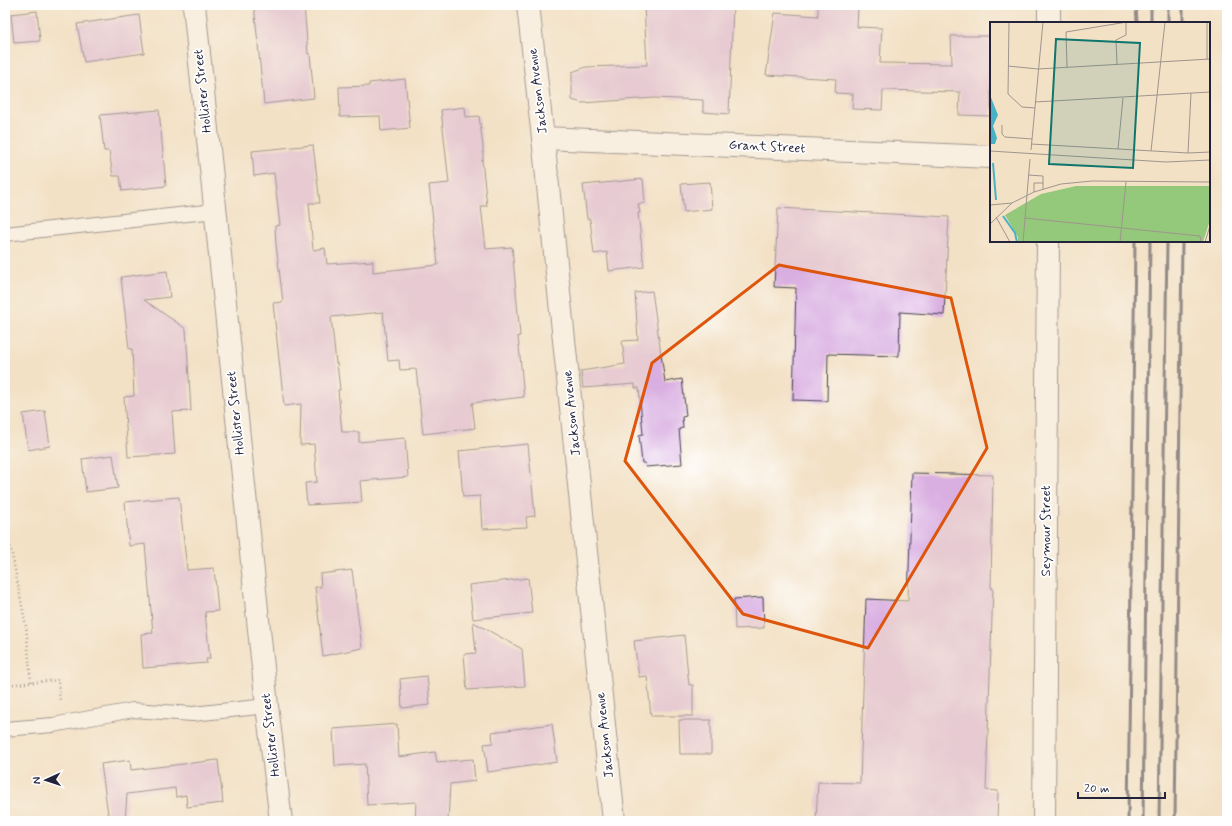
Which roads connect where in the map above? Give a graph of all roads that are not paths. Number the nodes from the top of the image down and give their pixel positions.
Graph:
1 (194, 5) edge
2 (528, 5) edge
3 (1049, 5) edge
4 (1049, 22) edge
5 (543, 138) junction
6 (990, 157) edge
7 (215, 211) junction
8 (5, 234) edge
9 (1048, 242) edge
10 (267, 706) junction
11 (5, 729) edge
12 (281, 821) edge
13 (614, 821) edge
14 (1044, 821) edge

1 - 7 street, Hollister Street
2 - 5 street, Jackson Avenue
3 - 4 street
5 - 6 street, Grant Street
5 - 13 street, Jackson Avenue
7 - 8 lane
7 - 10 street, Hollister Street
9 - 14 street, Seymour Street
10 - 11 lane
10 - 12 street, Hollister Street

